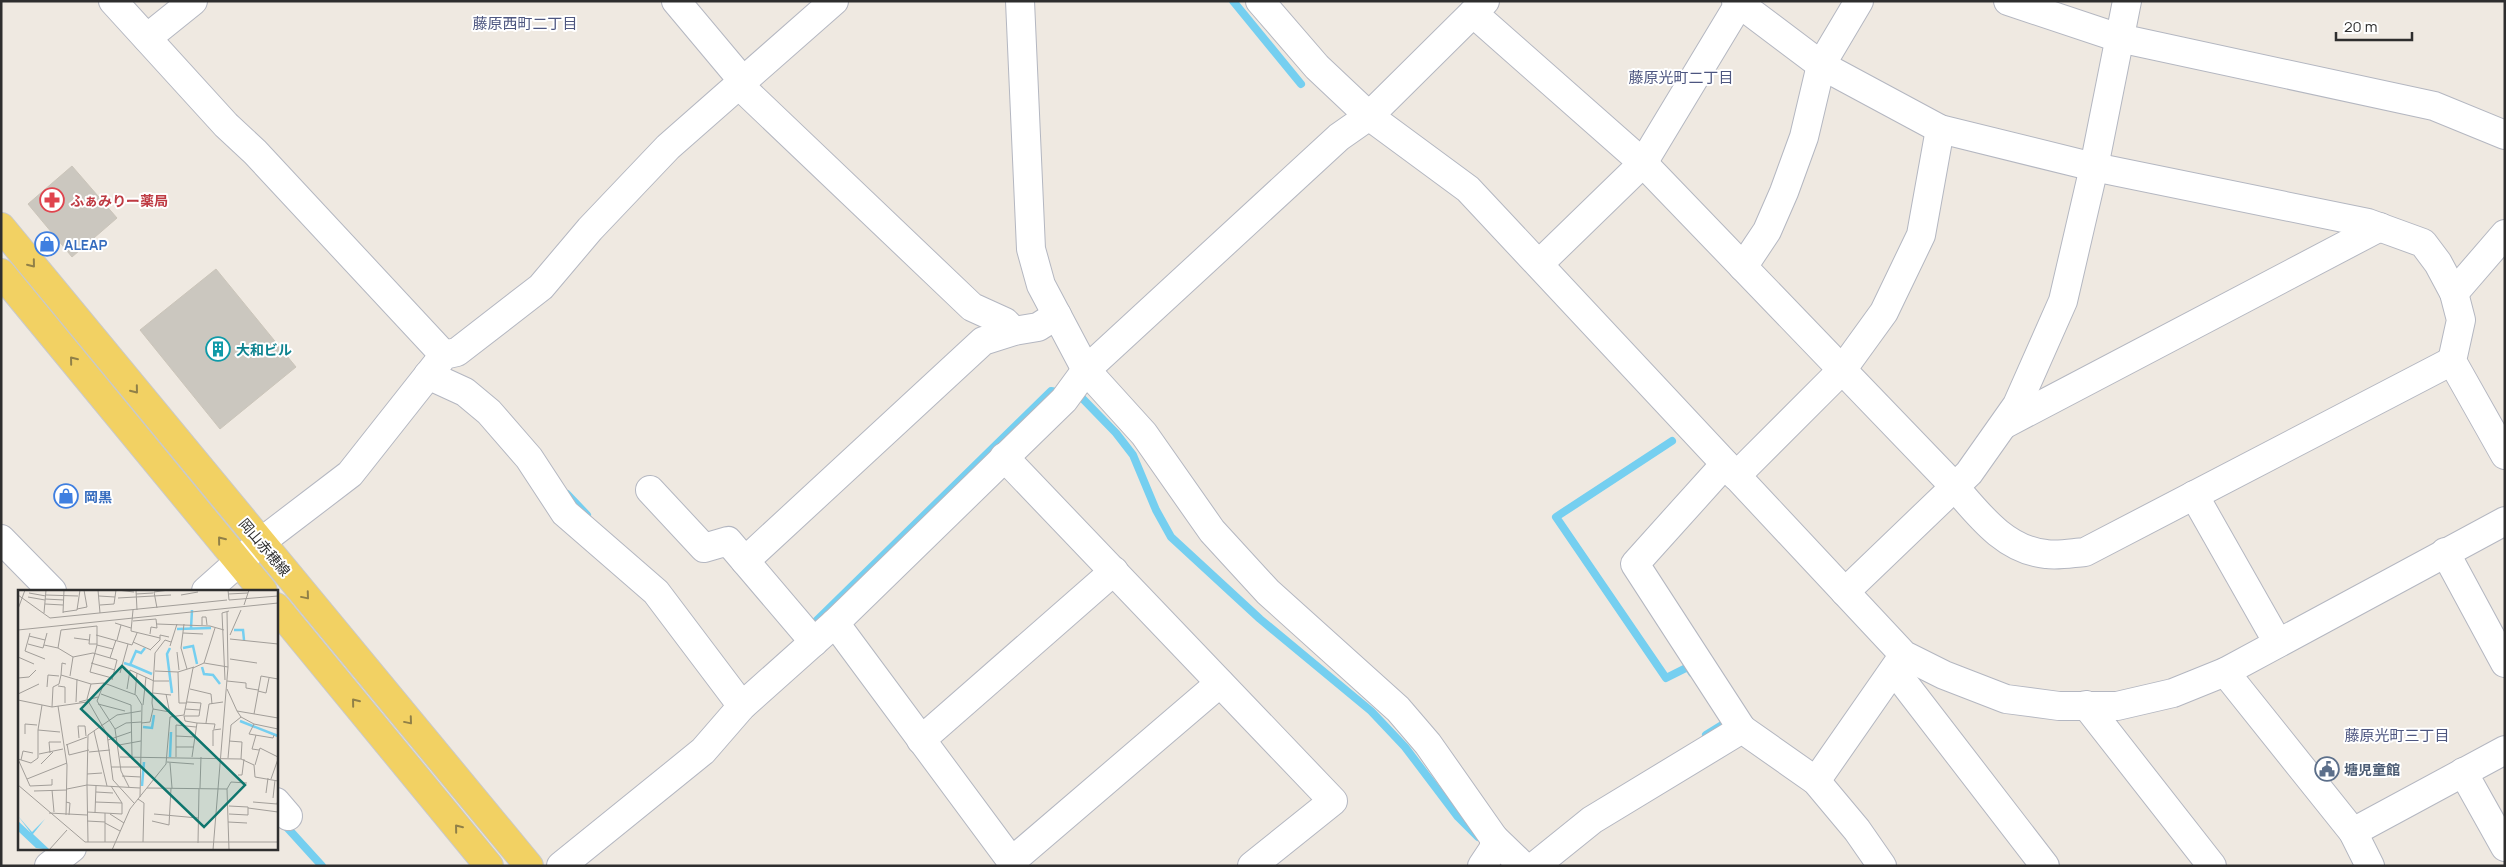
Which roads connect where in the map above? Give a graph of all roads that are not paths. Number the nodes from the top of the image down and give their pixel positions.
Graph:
1 (113, 1) edge
2 (193, 1) edge
3 (676, 1) edge
4 (834, 1) edge
5 (1020, 1) edge
6 (1859, 1) edge
7 (2008, 1) edge
8 (2127, 1) edge
9 (1738, 2) edge
10 (1264, 3) edge
11 (1479, 7) edge
12 (147, 38) junction
13 (2119, 38) junction
14 (1821, 65) junction
15 (741, 83) junction
16 (1368, 116) junction
17 (1940, 129) junction
18 (2505, 135) edge
19 (1642, 164) junction
20 (2094, 167) junction
21 (1, 226) edge
22 (2380, 227) junction
23 (2505, 234) edge
24 (1539, 264) junction
25 (1743, 267) junction
26 (1, 273) edge
27 (2454, 293) junction
28 (1057, 315) junction
29 (1014, 331) junction
30 (2452, 361) junction
31 (436, 365) junction
32 (1842, 370) junction
33 (1076, 385) junction
34 (2003, 426) junction
35 (2505, 455) edge
36 (1004, 457) junction
37 (1731, 470) junction
38 (1954, 486) junction
39 (650, 490) dead end
40 (2194, 495) junction
41 (2505, 521) edge
42 (1, 539) edge
43 (261, 542) junction
44 (2445, 552) junction
45 (239, 562) junction
46 (746, 562) junction
47 (1114, 571) junction
48 (51, 590) edge
49 (207, 590) edge
50 (262, 590) edge
51 (1845, 592) junction
52 (278, 609) edge
53 (835, 623) junction
54 (2498, 635) edge
55 (814, 642) junction
56 (2278, 643) junction
57 (1899, 663) junction
58 (2505, 663) edge
59 (2226, 672) junction
60 (1220, 682) junction
61 (742, 706) junction
62 (2086, 706) junction
63 (1742, 729) junction
64 (921, 740) junction
65 (2505, 750) edge
66 (2463, 772) junction
67 (1816, 782) junction
68 (2353, 832) junction
69 (2505, 847) edge
70 (69, 850) edge
71 (1489, 853) edge
72 (1013, 863) edge
73 (1525, 865) edge
74 (49, 866) edge
75 (489, 866) edge
76 (529, 866) edge
77 (560, 866) edge
78 (1252, 866) edge
79 (1882, 866) edge
80 (2045, 866) edge
81 (2212, 866) edge
82 (2370, 866) edge

1 - 12 street
2 - 12 street
3 - 15 street
4 - 15 street
5 - 28 street
6 - 14 street
7 - 13 street
8 - 13 street
9 - 14 street
9 - 19 street
10 - 16 street
11 - 16 street
11 - 19 street
12 - 31 street
13 - 18 street
13 - 20 street
14 - 17 street
14 - 25 street
15 - 29 street
15 - 31 street
16 - 24 street
16 - 33 street
17 - 20 street
17 - 32 street
19 - 24 street
19 - 25 street
20 - 22 street
20 - 34 street
21 -> 43 main road, 岡山赤穂線
22 - 27 street
22 - 34 street
23 - 27 street
24 - 37 street
25 - 32 street
45 -> 26 main road, 岡山赤穂線
27 - 30 street
28 - 29 street
28 - 33 street
29 - 46 street
30 - 35 street
30 - 40 street
31 - 43 street
31 - 61 street
32 - 37 street
32 - 38 street
33 - 36 street
33 - 71 street
34 - 38 street
36 - 47 street
36 - 53 street
37 - 51 street
37 - 63 street
38 - 40 street
38 - 51 street
39 - 46 street
40 - 56 street
41 - 44 street
42 - 48 street
43 - 45 street
43 -> 76 main road, 岡山赤穂線
44 - 54 street
44 - 56 street
45 - 49 street
45 - 50 main road, 岡山赤穂線
46 - 55 street
47 - 60 street
47 - 64 street
51 - 57 street
75 -> 52 main road
53 - 55 street
53 - 64 street
54 - 58 street
55 - 61 street
56 - 59 street
57 - 62 street
57 - 67 street
57 - 80 street
59 - 62 street
59 - 68 street
60 - 72 street
60 - 78 street
61 - 77 street
62 - 81 street
63 - 67 street
63 - 73 street
64 - 72 street
65 - 66 street
66 - 68 street
66 - 69 street
67 - 79 street
68 - 82 street
70 - 74 street
71 - 73 street

